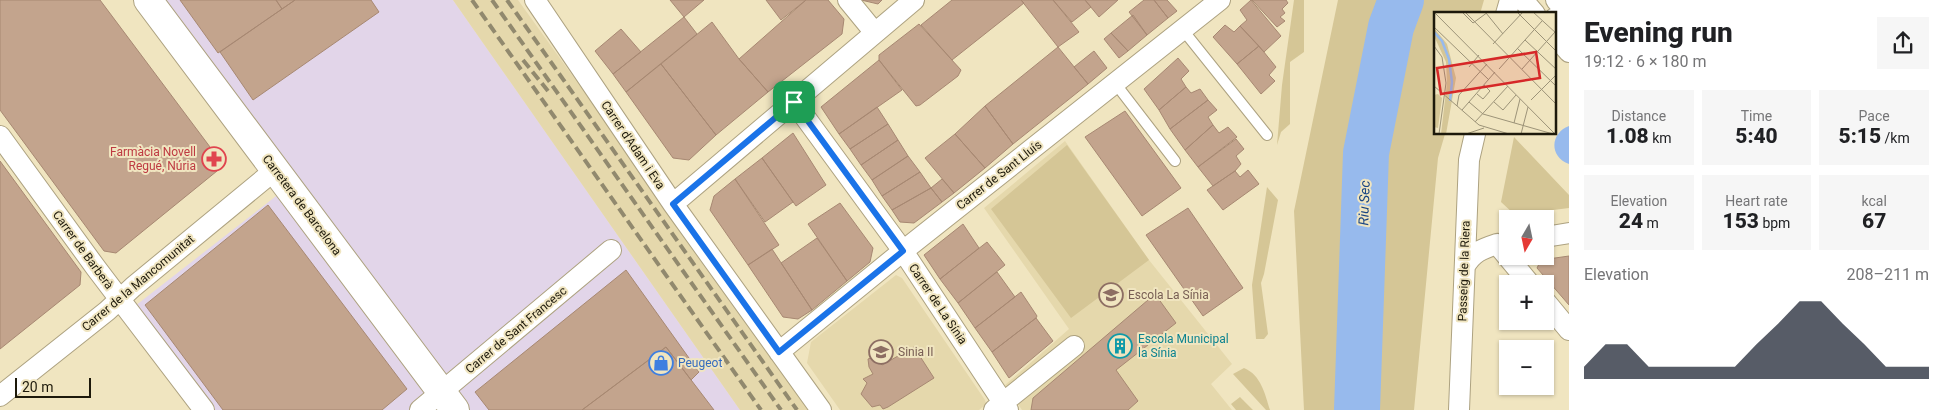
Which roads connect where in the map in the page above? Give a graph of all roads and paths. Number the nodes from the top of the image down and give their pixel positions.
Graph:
1 (148, 0) edge
2 (535, 0) edge
3 (848, 0) edge
4 (914, 0) edge
5 (1220, 0) edge
6 (1523, 0) edge
7 (1541, 0) edge
8 (1556, 0) edge
9 (1533, 12) edge
10 (1550, 12) edge
11 (1569, 15) edge
12 (1556, 19) edge
13 (1183, 30) junction
14 (875, 33) junction
15 (1569, 35) edge
16 (1556, 37) edge
17 (1569, 52) edge
18 (1115, 83) junction
19 (794, 102) junction
20 (1267, 135) dead end
21 (1475, 135) edge
22 (0, 136) edge
23 (1175, 162) dead end
24 (275, 170) junction
25 (673, 204) junction
26 (1466, 222) junction
27 (1569, 233) edge
28 (1554, 236) edge
29 (1499, 242) edge
30 (1499, 245) edge
31 (611, 250) dead end
32 (903, 251) junction
33 (1465, 266) junction
34 (119, 299) junction
35 (1554, 312) edge
36 (1569, 330) edge
37 (1074, 346) dead end
38 (779, 352) junction
39 (0, 396) edge
40 (449, 401) edge
41 (1002, 408) edge
42 (204, 410) edge
43 (420, 410) edge
44 (820, 410) edge
45 (1459, 410) edge

1 - 24 main road, Carretera de Barcelona
2 - 25 street, Carrer d'Adam i Eva
3 - 14 street
4 - 14 street
5 - 13 street, Carrer de Sant Lluís
6 - 9 street
7 - 10 street
8 - 11 street
12 - 15 street
13 - 18 street, Carrer de Sant Lluís
13 - 20 lane
14 - 19 street
16 - 17 street
18 - 23 lane
18 - 32 street, Carrer de Sant Lluís
19 - 25 street
19 - 32 street, Carrer de La Sínia
21 - 26 street, Passeig de la Riera
22 - 34 street, Carrer de Barberà
24 - 34 street, Carrer de la Mancomunitat
24 - 40 main road, Carretera de Barcelona
25 - 38 street, Carrer d'Adam i Eva
26 - 29 street
26 - 33 street, Passeig de la Riera
27 - 28 street
30 - 33 street
31 - 40 street, Carrer de Sant Francesc
32 - 38 street, Carrer de Sant Lluís
32 - 41 street, Carrer de La Sínia
33 - 45 street, Passeig de la Riera
34 - 39 street, Carrer de la Mancomunitat
34 - 42 street, Carrer de Barberà
35 - 36 street
37 - 41 street
38 - 44 street, Carrer d'Adam i Eva
40 - 43 street, Carrer de Sant Francesc

